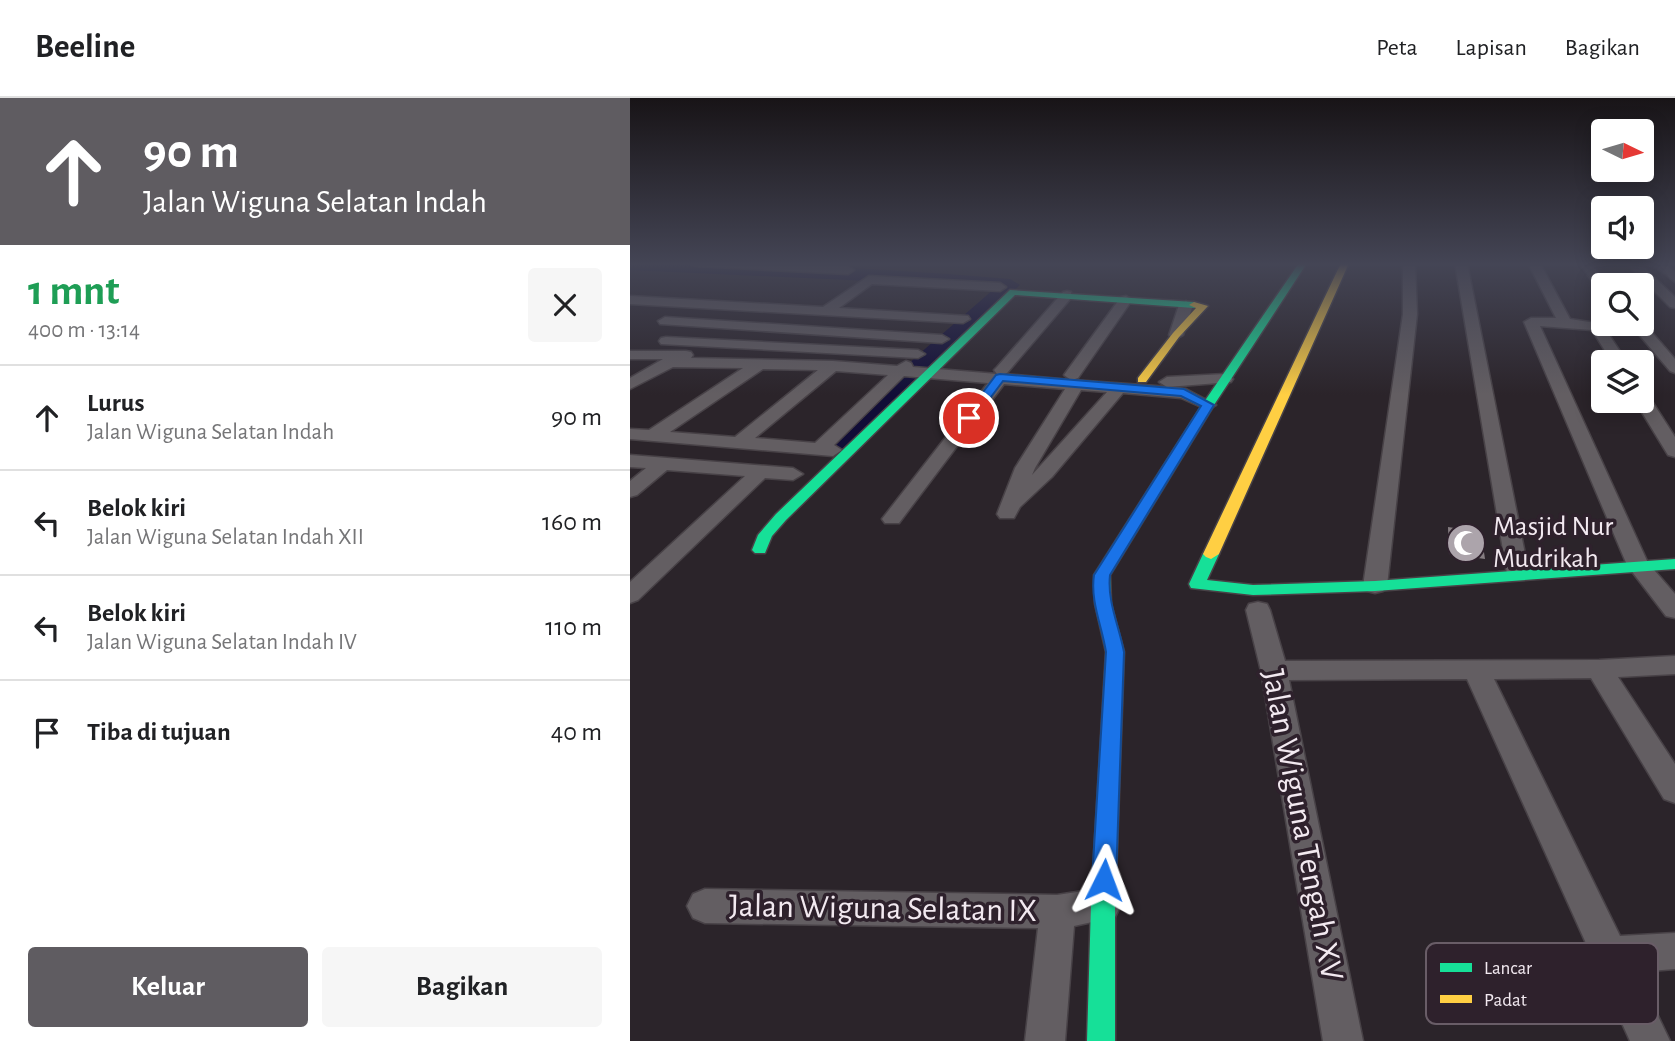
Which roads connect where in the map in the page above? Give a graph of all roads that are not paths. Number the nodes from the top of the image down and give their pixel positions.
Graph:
1 (767, 307) edge
2 (830, 307) edge
3 (987, 307) edge
4 (1057, 307) edge
5 (1121, 307) edge
6 (1203, 307) edge
7 (1273, 307) edge
8 (1325, 307) edge
9 (1410, 307) edge
10 (1469, 307) edge
11 (1557, 307) edge
12 (826, 310) junction
13 (963, 319) dead end
14 (665, 321) dead end
15 (1565, 322) junction
16 (801, 330) junction
17 (1647, 336) edge
18 (942, 339) dead end
19 (639, 340) dead end
20 (776, 348) junction
21 (1611, 350) edge
22 (630, 355) edge
23 (676, 359) junction
24 (760, 364) junction
25 (833, 366) junction
26 (921, 366) junction
27 (1675, 368) edge
28 (1001, 374) junction
29 (1074, 379) junction
30 (1225, 379) junction
31 (1142, 380) junction
32 (630, 384) edge
33 (1119, 388) junction
34 (1186, 388) junction
35 (1208, 405) junction
36 (1651, 413) edge
37 (630, 434) edge
38 (652, 436) junction
39 (740, 442) junction
40 (1675, 451) edge
41 (646, 463) edge
42 (761, 471) junction
43 (793, 474) dead end
44 (630, 475) edge
45 (630, 491) edge
46 (892, 519) dead end
47 (760, 550) dead end
48 (1675, 564) edge
49 (1638, 565) junction
50 (1518, 574) junction
51 (1375, 586) junction
52 (630, 595) edge
53 (1258, 610) dead end
54 (1675, 610) edge
55 (1675, 665) edge
56 (1599, 669) junction
57 (1476, 670) junction
58 (1273, 671) junction
59 (1675, 790) edge
60 (1103, 905) junction
61 (705, 906) dead end
62 (1057, 912) junction
63 (1606, 943) edge
64 (1642, 1024) edge
65 (1045, 1041) edge
66 (1101, 1041) edge
67 (1343, 1041) edge
68 (1650, 1041) edge

1 - 12 street
2 - 12 street
3 - 26 street
4 - 28 street
5 - 29 street
6 - 31 street
7 - 30 street
8 - 51 street
9 - 51 street
10 - 50 street
11 - 15 street
12 - 13 street
12 - 16 street
14 - 16 street
15 - 21 street
15 - 49 street
16 - 18 street
16 - 20 street
17 - 27 street
19 - 20 street
20 - 26 street
22 - 23 street
23 - 24 street
23 - 26 street
23 - 32 street
24 - 25 street
24 - 38 street
25 - 26 street
25 - 39 street
26 - 28 street
26 - 39 street
26 - 47 street
28 - 29 street
28 - 46 street
29 - 31 street
29 - 33 street
29 - 33 street
30 - 34 street
30 - 35 street
31 - 34 street
33 - 34 street
34 - 35 street
35 - 60 street
36 - 40 street
37 - 38 street
38 - 39 street
41 - 42 street
41 - 44 street
41 - 45 street
42 - 43 street
42 - 52 street
48 - 49 street
49 - 50 street
49 - 54 street
50 - 51 street
53 - 58 street, Jalan Wiguna Tengah XV
55 - 56 street
56 - 57 street
56 - 59 street
57 - 58 street
57 - 63 street
58 - 67 street, Jalan Wiguna Tengah XV
60 - 62 street, Jalan Wiguna Selatan IX
60 - 66 street
61 - 62 street, Jalan Wiguna Selatan IX
62 - 65 street
64 - 68 street

